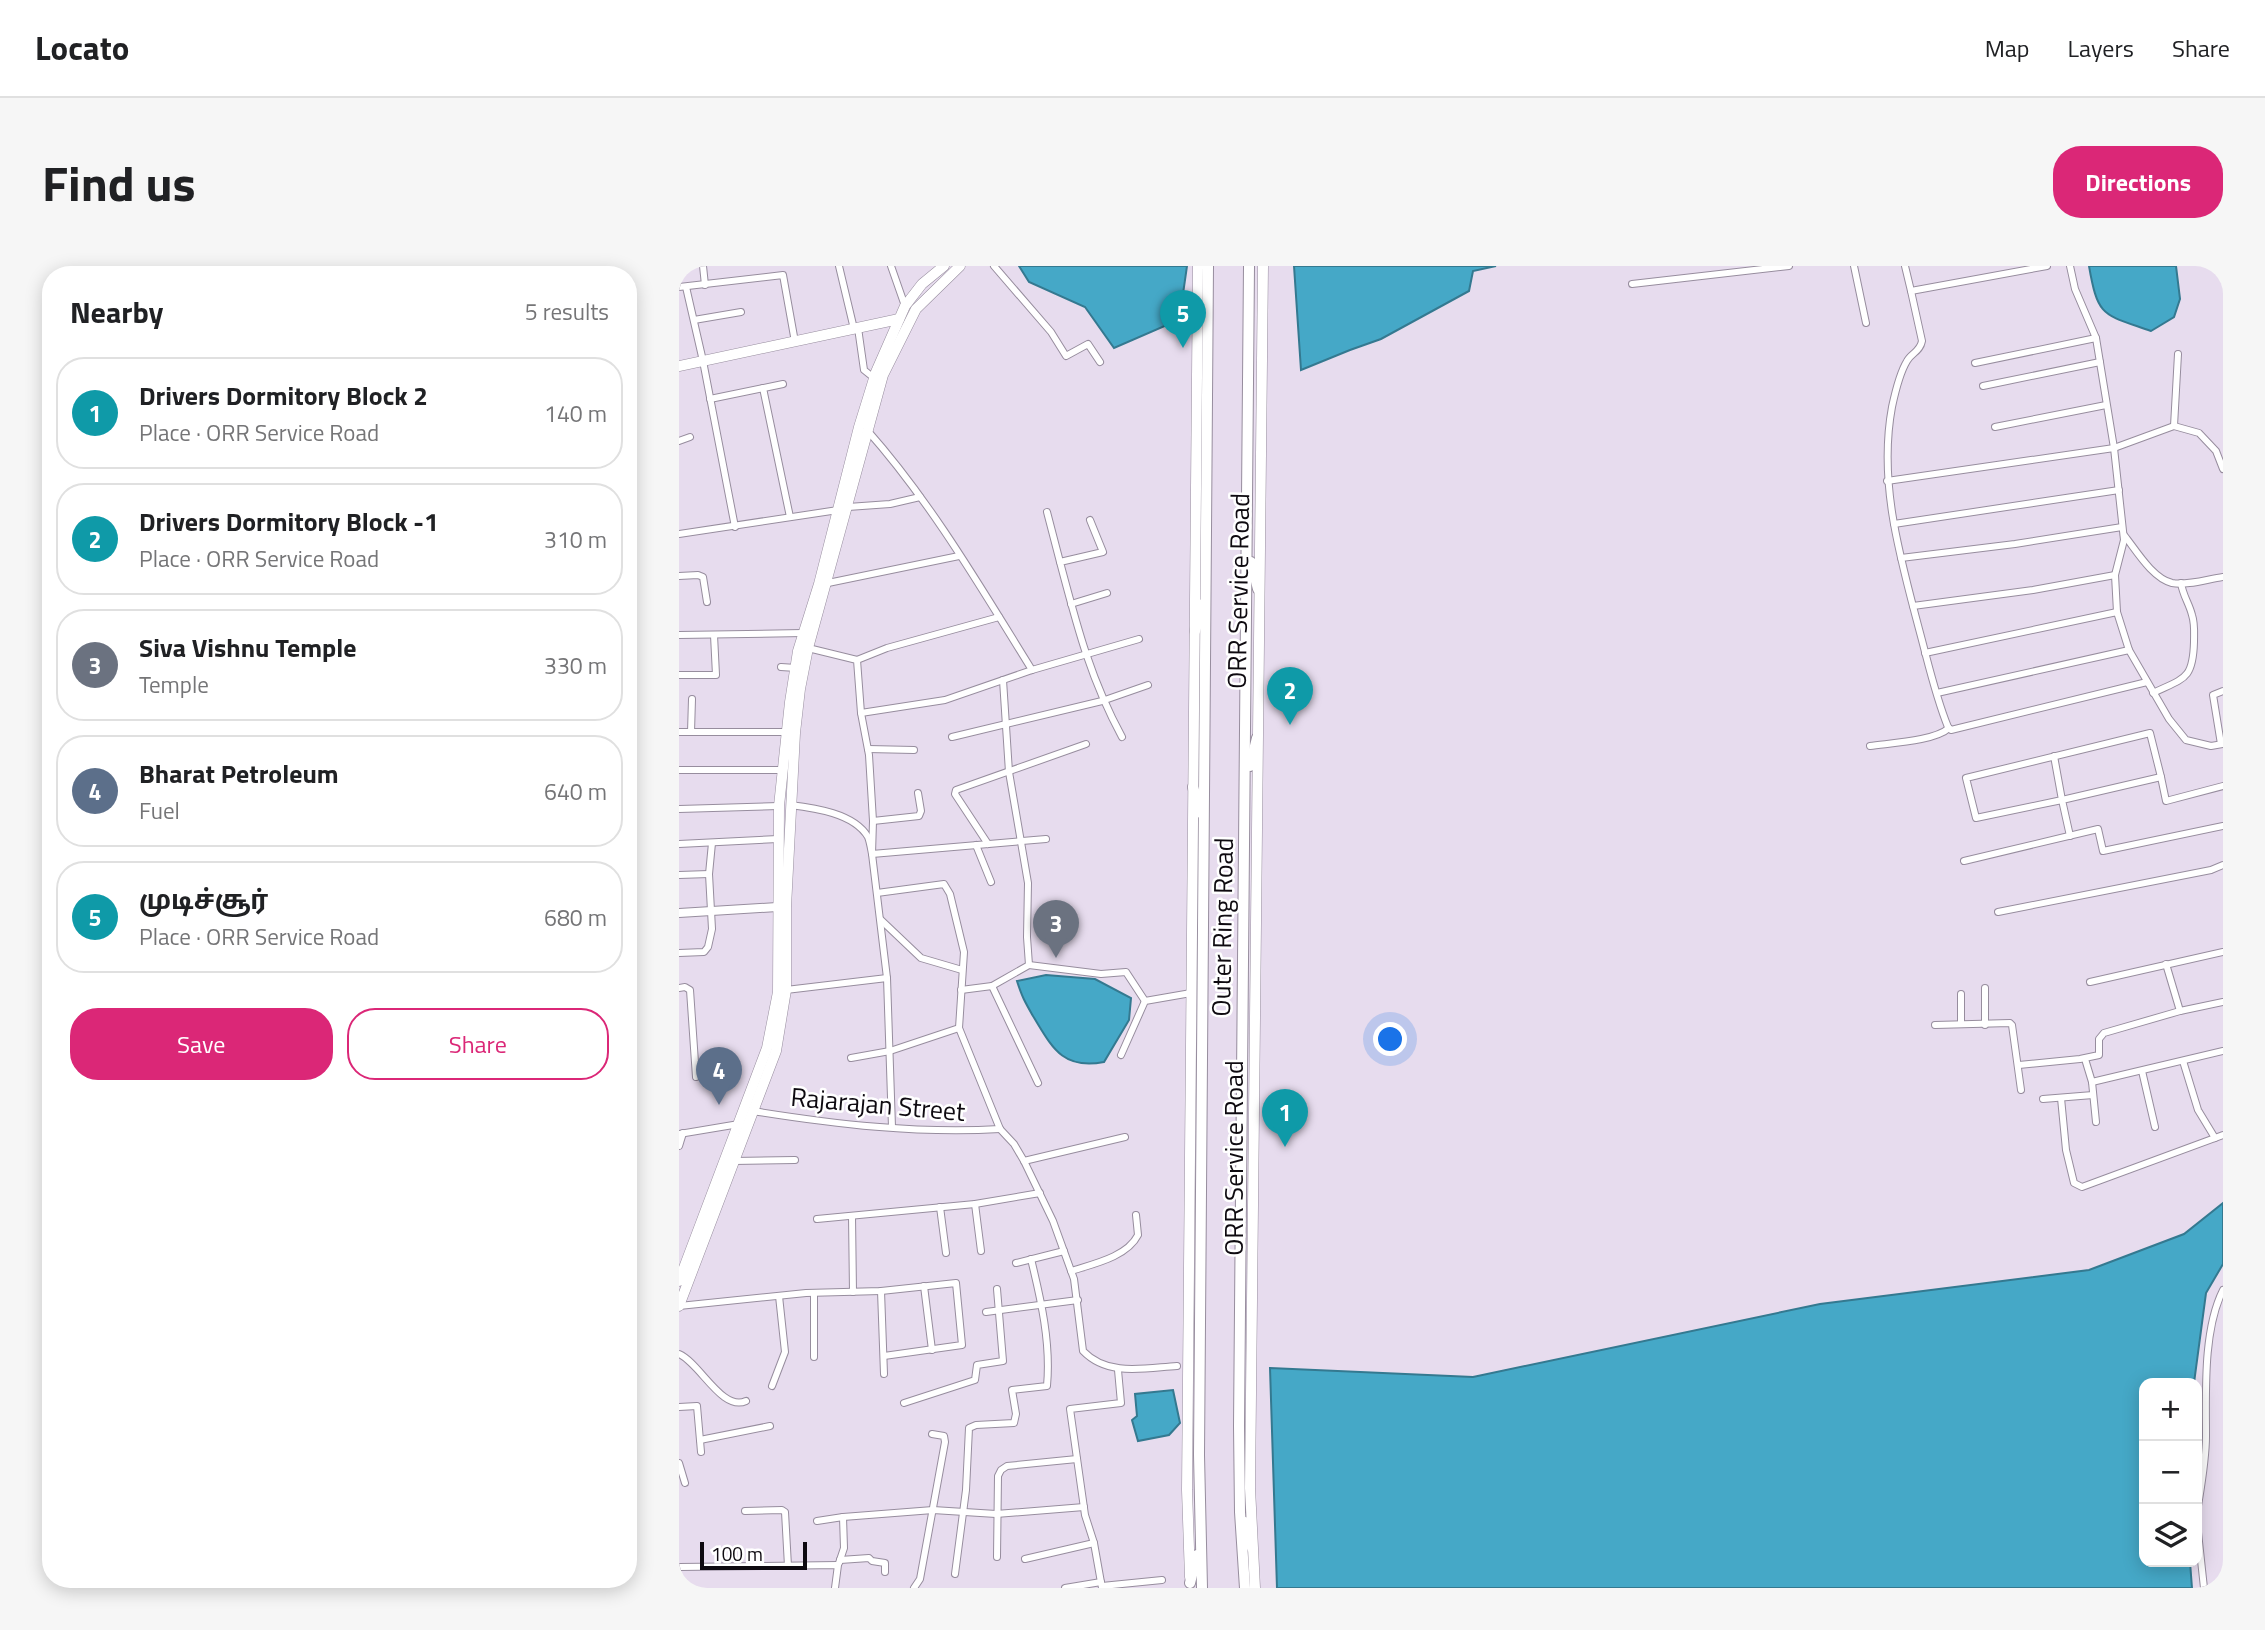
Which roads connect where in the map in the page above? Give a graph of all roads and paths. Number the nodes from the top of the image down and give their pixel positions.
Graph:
1 (703, 266) edge
2 (782, 266) edge
3 (839, 266) edge
4 (891, 266) edge
5 (944, 266) edge
6 (960, 266) edge
7 (994, 266) edge
8 (1198, 266) edge
9 (1208, 266) edge
10 (1249, 266) edge
11 (1263, 266) edge
12 (1789, 266) edge
13 (1854, 266) edge
14 (1905, 266) edge
15 (2047, 266) edge
16 (2070, 266) edge
17 (783, 275) junction
18 (1632, 284) dead end
19 (705, 285) junction
20 (683, 287) edge
21 (1911, 291) junction
22 (905, 306) junction
23 (741, 312) dead end
24 (694, 320) junction
25 (902, 323) junction
26 (1866, 323) dead end
27 (856, 328) junction
28 (2096, 338) junction
29 (795, 342) junction
30 (2178, 354) dead end
31 (703, 361) junction
32 (1100, 362) dead end
33 (2100, 362) junction
34 (1975, 363) dead end
35 (679, 366) edge
36 (874, 378) junction
37 (783, 384) dead end
38 (1983, 386) dead end
39 (763, 388) junction
40 (710, 399) junction
41 (2106, 405) junction
42 (2174, 426) junction
43 (1995, 427) dead end
44 (863, 428) junction
45 (690, 437) dead end
46 (679, 441) edge
47 (2114, 448) junction
48 (2223, 468) edge
49 (1887, 481) junction
50 (2119, 490) junction
51 (920, 497) junction
52 (843, 508) junction
53 (1047, 512) dead end
54 (790, 517) junction
55 (1090, 520) dead end
56 (1894, 524) junction
57 (735, 527) junction
58 (2123, 531) junction
59 (679, 534) edge
60 (1247, 546) junction
61 (958, 556) junction
62 (1901, 558) junction
63 (1060, 562) junction
64 (2115, 575) junction
65 (679, 576) edge
66 (2223, 577) edge
67 (828, 583) junction
68 (2181, 583) junction
69 (1258, 589) junction
70 (1107, 593) dead end
71 (1206, 593) junction
72 (707, 601) dead end
73 (1072, 604) junction
74 (1913, 606) junction
75 (2117, 612) junction
76 (999, 617) junction
77 (1195, 631) junction
78 (803, 633) junction
79 (679, 635) edge
80 (714, 635) junction
81 (1139, 639) dead end
82 (808, 648) junction
83 (2129, 650) junction
84 (1926, 653) junction
85 (1085, 654) junction
86 (857, 660) junction
87 (781, 667) dead end
88 (796, 668) junction
89 (1032, 670) junction
90 (679, 675) edge
91 (1003, 680) junction
92 (2147, 682) junction
93 (1148, 685) dead end
94 (2223, 691) edge
95 (1937, 693) junction
96 (2153, 693) junction
97 (692, 699) dead end
98 (1102, 701) junction
99 (861, 713) junction
100 (1006, 726) junction
101 (1949, 728) junction
102 (679, 732) edge
103 (691, 732) junction
104 (787, 732) junction
105 (952, 737) dead end
106 (1122, 737) dead end
107 (1257, 738) junction
108 (1086, 744) dead end
109 (2222, 744) edge
110 (1870, 746) dead end
111 (868, 749) junction
112 (914, 750) dead end
113 (2053, 757) junction
114 (679, 770) edge
115 (782, 770) junction
116 (1009, 772) junction
117 (2161, 777) junction
118 (1246, 784) junction
119 (2223, 786) edge
120 (1193, 787) junction
121 (918, 793) dead end
122 (2063, 800) junction
123 (784, 805) junction
124 (679, 809) edge
125 (873, 821) junction
126 (1205, 826) junction
127 (2223, 826) edge
128 (2070, 836) junction
129 (778, 839) junction
130 (1046, 839) dead end
131 (1021, 841) junction
132 (712, 843) junction
133 (679, 844) edge
134 (988, 844) junction
135 (976, 845) junction
136 (873, 854) junction
137 (1964, 861) dead end
138 (2223, 865) edge
139 (709, 874) junction
140 (679, 875) edge
141 (991, 882) dead end
142 (877, 893) junction
143 (777, 907) junction
144 (710, 911) junction
145 (1998, 912) dead end
146 (679, 913) edge
147 (880, 918) junction
148 (2223, 952) edge
149 (679, 953) edge
150 (2166, 964) junction
151 (1029, 965) junction
152 (962, 971) junction
153 (887, 978) junction
154 (2090, 982) dead end
155 (992, 986) junction
156 (679, 988) edge
157 (1985, 988) dead end
158 (786, 990) junction
159 (961, 990) junction
160 (1191, 993) junction
161 (1961, 994) dead end
162 (1145, 1001) junction
163 (2223, 1002) edge
164 (2180, 1011) junction
165 (1961, 1024) junction
166 (1985, 1025) junction
167 (1935, 1026) dead end
168 (959, 1028) junction
169 (890, 1051) junction
170 (2223, 1051) edge
171 (1121, 1055) dead end
172 (851, 1058) dead end
173 (2085, 1059) junction
174 (2183, 1061) junction
175 (2019, 1065) junction
176 (2142, 1071) junction
177 (696, 1077) dead end
178 (2092, 1082) junction
179 (1038, 1083) dead end
180 (2021, 1090) dead end
181 (2093, 1095) junction
182 (2061, 1098) junction
183 (2043, 1099) dead end
184 (749, 1110) junction
185 (2096, 1122) dead end
186 (743, 1125) junction
187 (892, 1127) junction
188 (2155, 1128) dead end
189 (1000, 1129) junction
190 (681, 1134) edge
191 (2219, 1136) edge
192 (1125, 1137) dead end
193 (679, 1146) edge
194 (2223, 1147) edge
195 (795, 1160) dead end
196 (733, 1161) junction
197 (1024, 1161) junction
198 (1040, 1194) junction
199 (975, 1204) junction
200 (940, 1207) junction
201 (1136, 1215) dead end
202 (852, 1216) junction
203 (817, 1219) dead end
204 (981, 1251) dead end
205 (1064, 1251) junction
206 (946, 1253) dead end
207 (683, 1256) edge
208 (1031, 1259) junction
209 (1016, 1263) dead end
210 (1071, 1271) junction
211 (679, 1281) edge
212 (924, 1286) junction
213 (997, 1289) dead end
214 (2223, 1290) edge
215 (853, 1292) junction
216 (881, 1292) junction
217 (814, 1293) junction
218 (779, 1296) junction
219 (1078, 1300) junction
220 (679, 1306) edge
221 (1043, 1306) junction
222 (998, 1311) junction
223 (986, 1312) dead end
224 (932, 1350) junction
225 (679, 1354) edge
226 (884, 1356) junction
227 (814, 1357) dead end
228 (1177, 1366) dead end
229 (1118, 1370) junction
230 (884, 1374) dead end
231 (772, 1385) dead end
232 (746, 1401) dead end
233 (904, 1403) dead end
234 (679, 1408) edge
235 (770, 1426) dead end
236 (932, 1434) dead end
237 (700, 1440) junction
238 (701, 1452) dead end
239 (1076, 1459) junction
240 (679, 1463) edge
241 (685, 1483) dead end
242 (2198, 1504) edge
243 (1240, 1506) junction
244 (1084, 1507) junction
245 (933, 1510) junction
246 (745, 1511) dead end
247 (963, 1511) junction
248 (996, 1514) junction
249 (843, 1517) junction
250 (817, 1521) dead end
251 (1200, 1539) junction
252 (1094, 1544) junction
253 (1252, 1548) junction
254 (997, 1557) dead end
255 (1025, 1559) dead end
256 (839, 1562) junction
257 (787, 1566) junction
258 (679, 1567) edge
259 (2202, 1567) edge
260 (885, 1572) dead end
261 (955, 1574) dead end
262 (1162, 1580) dead end
263 (1102, 1585) edge
264 (1191, 1586) edge
265 (835, 1588) edge
266 (914, 1588) edge
267 (1065, 1588) edge
268 (1202, 1588) edge
269 (1245, 1588) edge
270 (1255, 1588) edge
271 (2204, 1588) edge

1 - 19 street
2 - 17 street
3 - 27 street
4 - 22 street
5 - 22 main road
6 - 25 main road
7 - 32 street
8 - 77 main road, ORR Service Road
9 - 71 highway, Outer Ring Road
10 - 60 highway, Outer Ring Road
11 - 69 main road, ORR Service Road
12 - 18 street
13 - 26 street
14 - 21 street
15 - 21 street
16 - 28 street
17 - 19 street
17 - 29 street
19 - 20 street
20 - 24 street
21 - 49 street
22 - 25 main road
23 - 24 street
24 - 31 street
25 - 27 main road
25 - 36 main road
25 - 44 main road
27 - 29 main road
27 - 36 street
28 - 33 street
28 - 34 street
29 - 31 main road
30 - 42 street
31 - 35 main road
31 - 40 street
33 - 38 street
33 - 41 street
36 - 44 main road
37 - 39 street
39 - 40 street
39 - 54 street
40 - 57 street
41 - 43 street
41 - 47 street
42 - 47 street
42 - 48 street
44 - 51 street
44 - 52 main road
45 - 46 street
47 - 49 street
47 - 50 street
49 - 56 street
50 - 56 street
50 - 58 street
51 - 52 street
51 - 61 street
52 - 54 street
52 - 67 main road
52 - 78 main road
53 - 63 street
54 - 57 street
55 - 63 street
56 - 62 street
57 - 59 street
58 - 62 street
58 - 64 street
58 - 68 street
60 - 69 highway
60 - 118 highway, Outer Ring Road
61 - 67 street
61 - 76 street
62 - 74 street
63 - 73 street
64 - 74 street
64 - 75 street
65 - 72 street
66 - 68 street
67 - 82 main road
68 - 96 street
69 - 107 main road, ORR Service Road
70 - 73 street
71 - 77 highway
71 - 126 highway, Outer Ring Road
73 - 85 street
74 - 84 street
75 - 83 street
75 - 84 street
76 - 86 street
76 - 89 street
77 - 120 main road, ORR Service Road
78 - 80 street
78 - 88 main road
79 - 80 street
80 - 90 street
81 - 85 street
82 - 86 street
82 - 123 main road
83 - 92 street
83 - 95 street
84 - 95 street
85 - 89 street
85 - 98 street
86 - 99 street
87 - 88 street
88 - 104 main road
89 - 91 street
91 - 99 street
91 - 100 street
92 - 96 street
92 - 101 street
93 - 98 street
94 - 109 street
95 - 101 street
96 - 109 street
97 - 103 street
98 - 100 street
98 - 106 street
99 - 111 street
100 - 105 street
100 - 116 street
101 - 110 street
102 - 103 street
103 - 104 street
104 - 115 main road
107 - 118 highway
107 - 253 main road, ORR Service Road
108 - 116 street
111 - 112 street
111 - 125 street
113 - 117 street
113 - 122 street
113 - 122 street
114 - 115 street
115 - 123 main road
116 - 131 street
116 - 134 street
117 - 119 street
117 - 122 street
118 - 243 highway, Outer Ring Road
120 - 126 highway
120 - 160 main road, ORR Service Road
121 - 125 street
122 - 128 street
123 - 124 street
123 - 129 main road
123 - 136 street
123 - 158 main road
125 - 136 street
126 - 251 highway, Outer Ring Road
127 - 128 street
128 - 137 street
129 - 132 street
129 - 143 main road
130 - 131 street
131 - 134 street
131 - 151 street
132 - 133 street
132 - 139 street
134 - 135 street
135 - 136 street
135 - 141 street
136 - 142 street
138 - 145 street
139 - 140 street
139 - 144 street
142 - 147 street
142 - 152 street
143 - 144 street
143 - 184 main road
144 - 146 street
144 - 149 street
147 - 152 street
147 - 153 street
148 - 150 street
150 - 154 street
150 - 164 street
151 - 155 street
151 - 162 street
152 - 159 street
153 - 158 street
153 - 169 street
155 - 159 street
155 - 179 street
156 - 177 street
157 - 166 street
158 - 184 main road
159 - 168 street
160 - 162 street
160 - 264 main road, ORR Service Road
161 - 165 street
162 - 171 street
163 - 164 street
164 - 173 street
165 - 166 street
165 - 167 street
166 - 175 street
168 - 169 street
168 - 189 street
169 - 172 street
169 - 187 street
170 - 174 street
173 - 175 street
173 - 178 street
174 - 176 street
174 - 191 street
175 - 180 street
176 - 178 street
176 - 188 street
178 - 181 street
181 - 182 street
181 - 185 street
182 - 183 street
182 - 191 street
184 - 186 main road
184 - 187 street, Rajarajan Street
186 - 190 street
186 - 196 main road
186 - 207 main road
187 - 189 street, Rajarajan Street
189 - 197 street
190 - 193 street
191 - 194 street
192 - 197 street
195 - 196 street
196 - 220 main road
197 - 198 street
198 - 199 street
198 - 205 street
199 - 200 street
199 - 204 street
200 - 202 street
200 - 206 street
201 - 210 street
202 - 203 street
202 - 215 street
205 - 208 street
205 - 210 street
207 - 211 main road
208 - 209 street
208 - 221 street
210 - 219 street
212 - 216 street
212 - 224 street
212 - 224 street
213 - 222 street
214 - 242 street
215 - 216 street
215 - 217 street
216 - 226 street
217 - 218 street
217 - 227 street
218 - 220 street
218 - 231 street
219 - 221 street
219 - 229 street
221 - 222 street
221 - 247 street
222 - 223 street
222 - 233 street
224 - 226 street
225 - 232 street
226 - 230 street
228 - 229 street
229 - 239 street
234 - 237 street
235 - 237 street
236 - 245 street
237 - 238 street
239 - 244 street
239 - 248 street
240 - 241 street
243 - 253 highway
243 - 269 highway, Outer Ring Road
244 - 248 street
244 - 252 street
245 - 247 street
245 - 249 street
245 - 266 street
246 - 257 street
247 - 248 street
247 - 261 street
248 - 254 street
249 - 250 street
249 - 256 street
251 - 264 highway
251 - 268 highway, Outer Ring Road
252 - 255 street
252 - 263 street
253 - 270 main road, ORR Service Road
256 - 257 street
256 - 260 street
256 - 265 street
257 - 258 street
259 - 271 street
262 - 263 street
263 - 267 street

